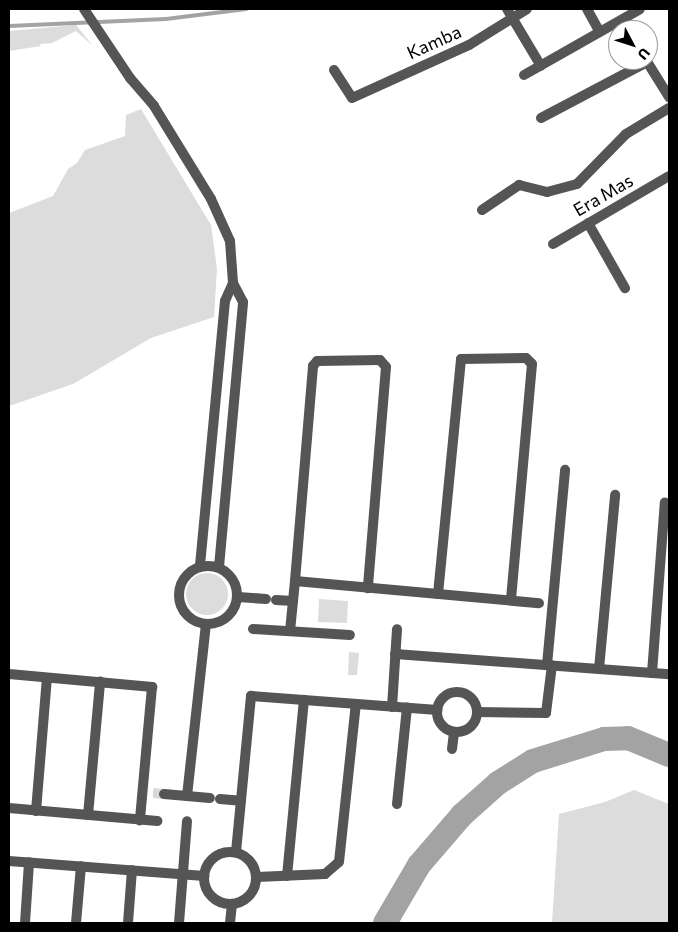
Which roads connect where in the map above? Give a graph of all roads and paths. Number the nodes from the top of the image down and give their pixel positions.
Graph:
1 (84, 9) edge
2 (527, 9) edge
3 (587, 9) edge
4 (640, 9) edge
5 (509, 13) edge
6 (623, 20) edge
7 (608, 28) edge
8 (600, 32) junction
9 (541, 66) junction
10 (334, 70) dead end
11 (629, 70) edge
12 (652, 70) edge
13 (524, 75) dead end
14 (669, 96) edge
15 (669, 108) edge
16 (541, 118) dead end
17 (669, 176) edge
18 (482, 210) dead end
19 (588, 223) junction
20 (553, 244) dead end
21 (233, 284) junction
22 (625, 288) dead end
23 (565, 470) dead end
24 (615, 495) dead end
25 (665, 502) dead end
26 (200, 567) junction
27 (219, 567) junction
28 (295, 581) junction
29 (368, 588) junction
30 (438, 594) junction
31 (238, 598) junction
32 (511, 600) junction
33 (293, 601) junction
34 (539, 603) dead end
35 (206, 625) junction
36 (253, 629) dead end
37 (397, 629) dead end
38 (290, 631) junction
39 (350, 635) dead end
40 (395, 654) junction
41 (549, 665) junction
42 (600, 669) junction
43 (652, 673) junction
44 (9, 674) edge
45 (669, 674) edge
46 (47, 678) junction
47 (100, 682) junction
48 (304, 700) junction
49 (356, 704) junction
50 (392, 707) junction
51 (407, 708) junction
52 (438, 710) junction
53 (477, 712) junction
54 (454, 732) junction
55 (452, 749) dead end
56 (153, 793) junction
57 (187, 796) junction
58 (241, 801) junction
59 (397, 804) dead end
60 (9, 808) edge
61 (36, 811) junction
62 (88, 815) junction
63 (140, 820) junction
64 (157, 821) dead end
65 (187, 821) dead end
66 (236, 852) junction
67 (9, 861) edge
68 (29, 862) junction
69 (81, 866) junction
70 (132, 870) junction
71 (184, 874) junction
72 (204, 876) junction
73 (287, 876) junction
74 (257, 877) junction
75 (232, 904) junction
76 (25, 923) edge
77 (76, 923) edge
78 (128, 923) edge
79 (179, 923) edge
80 (230, 923) edge

1 - 21 street
2 - 5 street, Kamba
3 - 8 street
4 - 6 street
5 - 9 street
5 - 10 street, Kamba
7 - 8 street
8 - 9 street
9 - 13 street
11 - 16 street
12 - 14 street
15 - 18 street
17 - 19 street, Era Mas
19 - 20 street, Era Mas
19 - 22 street
21 - 26 street
21 - 27 street
23 - 41 street
24 - 42 street
25 - 43 street
26 - 27 street
26 - 35 street
27 - 31 street
28 - 29 street
28 - 29 street
28 - 33 street
29 - 30 street
30 - 32 street
30 - 32 street
31 - 33 street
31 - 35 street
32 - 34 street
33 - 38 street
35 - 57 street
36 - 38 street
37 - 40 street
38 - 39 street
40 - 41 street
40 - 50 street
41 - 42 street
41 - 53 street
42 - 43 street
43 - 45 street
44 - 46 street
46 - 47 street
46 - 61 street
47 - 56 street
47 - 62 street
48 - 49 street
48 - 58 street
48 - 73 street
49 - 50 street
49 - 73 street
50 - 51 street
51 - 52 street
51 - 59 street
52 - 53 street
52 - 54 street
53 - 54 street
54 - 55 street
56 - 57 street
56 - 63 street
57 - 58 street
58 - 66 street
60 - 61 street
61 - 62 street
62 - 63 street
63 - 64 street
65 - 71 street
66 - 72 street
66 - 74 street
67 - 68 street
68 - 69 street
68 - 76 street
69 - 70 street
69 - 77 street
70 - 71 street
70 - 78 street
71 - 72 street
71 - 79 street
72 - 75 street
73 - 74 street
74 - 75 street
75 - 80 street

